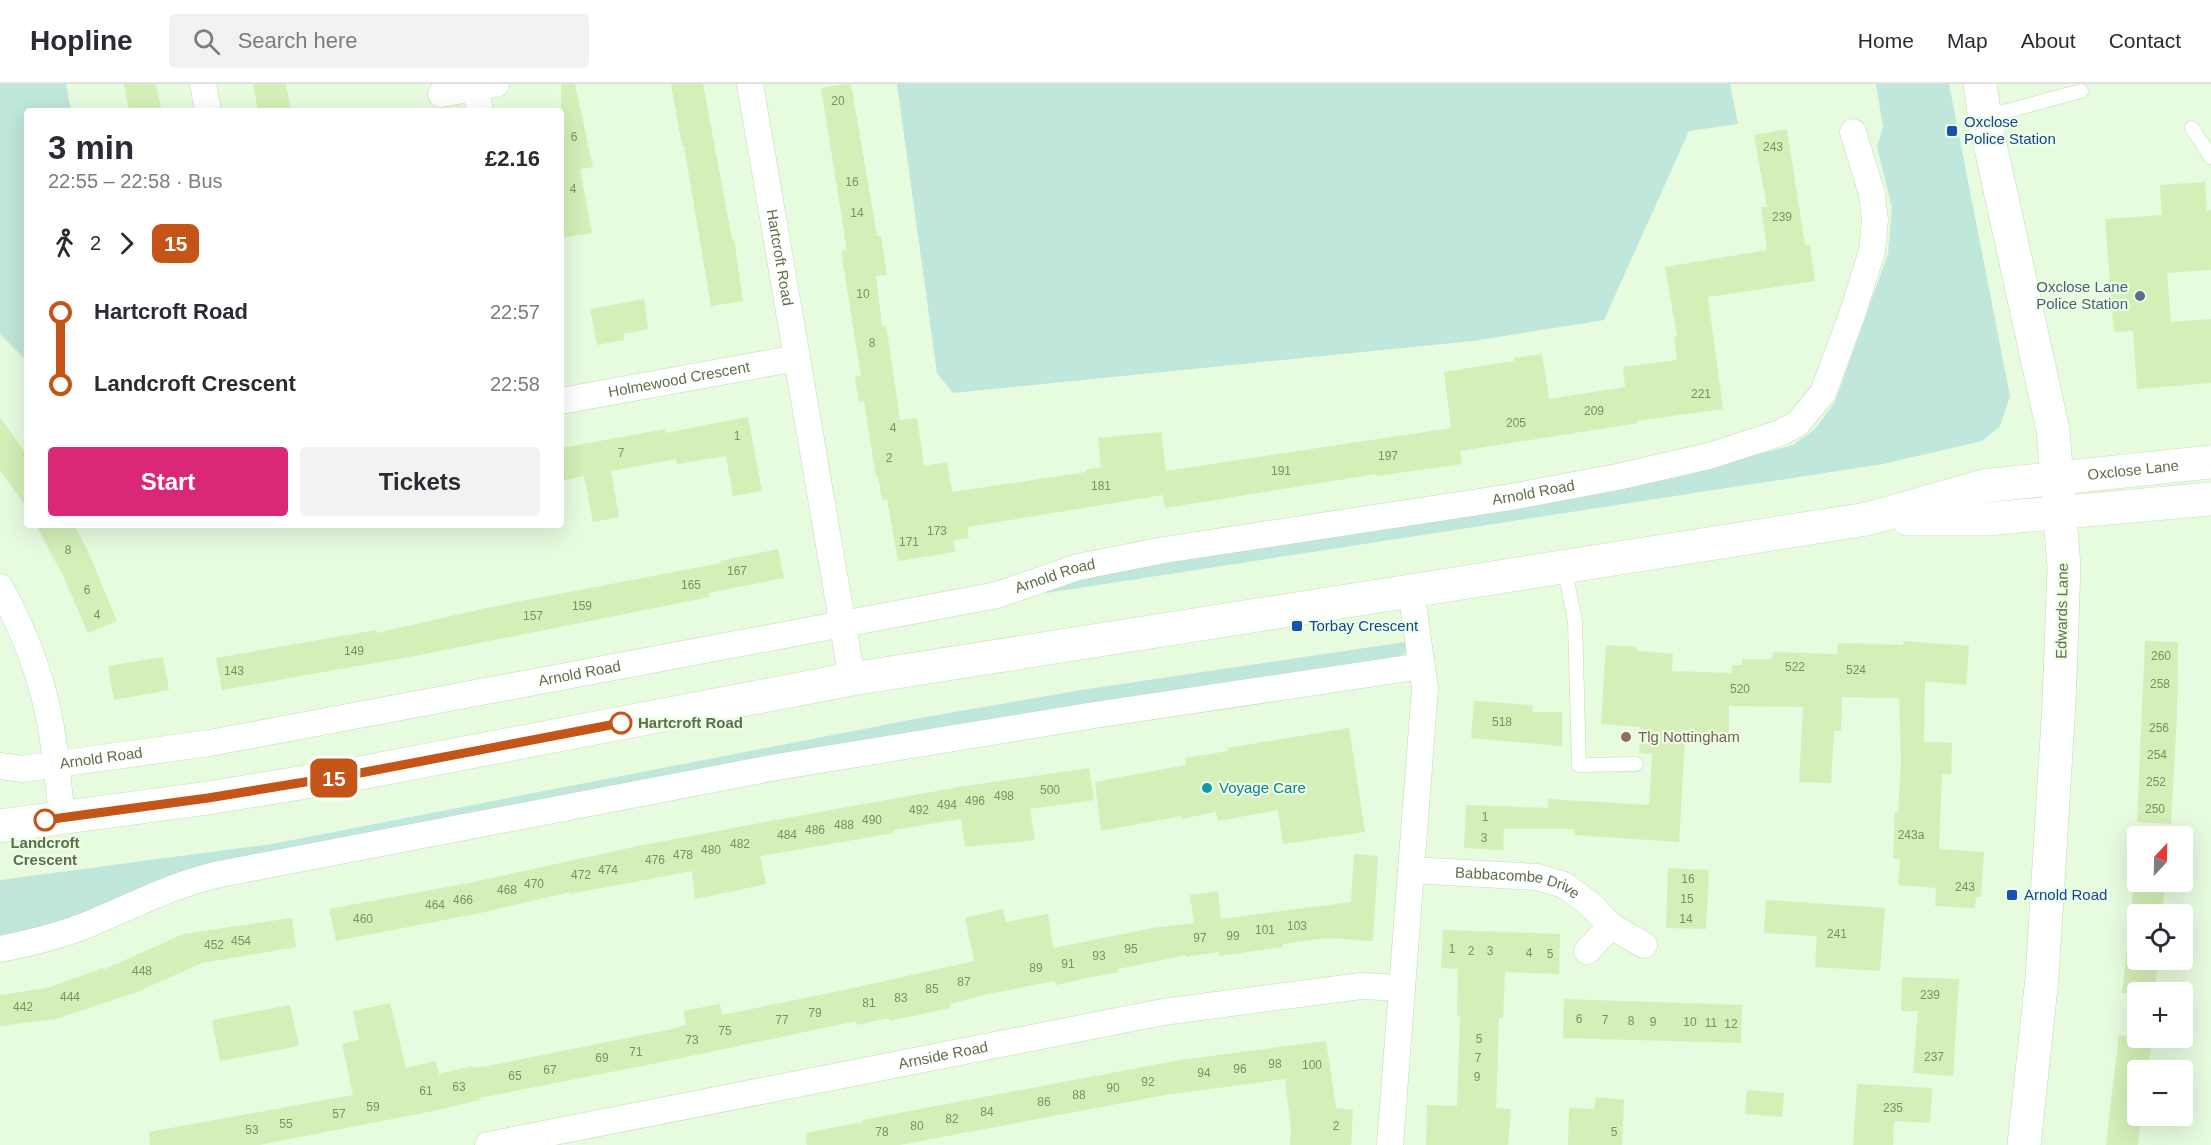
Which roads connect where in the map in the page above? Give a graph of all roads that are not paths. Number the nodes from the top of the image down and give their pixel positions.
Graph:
1 (203, 84) edge
2 (750, 84) edge
3 (1980, 84) edge
4 (2081, 91) dead end
5 (441, 94) dead end
6 (484, 94) edge
7 (207, 108) edge
8 (1985, 117) junction
9 (2192, 128) dead end
10 (1853, 132) dead end
11 (2211, 158) edge
12 (797, 358) junction
13 (564, 400) edge
14 (2211, 462) edge
15 (2057, 479) junction
16 (2211, 499) edge
17 (2060, 513) junction
18 (1867, 519) junction
19 (1564, 567) junction
20 (0, 587) edge
21 (1411, 591) junction
22 (843, 624) junction
23 (1422, 666) junction
24 (852, 679) junction
25 (56, 764) junction
26 (1636, 764) dead end
27 (0, 766) edge
28 (62, 818) junction
29 (0, 826) edge
30 (1411, 870) junction
31 (1611, 926) junction
32 (1644, 945) dead end
33 (0, 949) edge
34 (1587, 951) dead end
35 (1402, 988) junction
36 (488, 1145) edge
37 (1390, 1145) edge
38 (2024, 1145) edge

1 - 7 street
2 - 12 street, Hartcroft Road
3 - 8 main road, Edwards Lane
4 - 8 lane
5 - 6 street
8 - 15 main road, Edwards Lane
9 - 11 lane
10 - 22 street, Arnold Road
12 - 13 street, Holmewood Crescent
12 - 22 street, Hartcroft Road
14 - 15 main road, Oxclose Lane
15 - 17 main road, Edwards Lane
15 - 18 main road
16 - 17 main road
17 - 18 main road
17 - 38 main road, Edwards Lane
18 - 19 main road
19 - 21 main road
19 - 26 lane
20 - 25 street
21 - 23 street
21 - 24 main road
22 - 24 street, Hartcroft Road
22 - 25 street, Arnold Road
23 - 30 street
23 - 33 street
24 - 28 main road
25 - 27 street, Arnold Road
25 - 28 street
28 - 29 main road
30 - 31 street, Babbacombe Drive
30 - 35 street
31 - 32 street, Babbacombe Drive
31 - 34 street
35 - 36 street, Arnside Road
35 - 37 street

